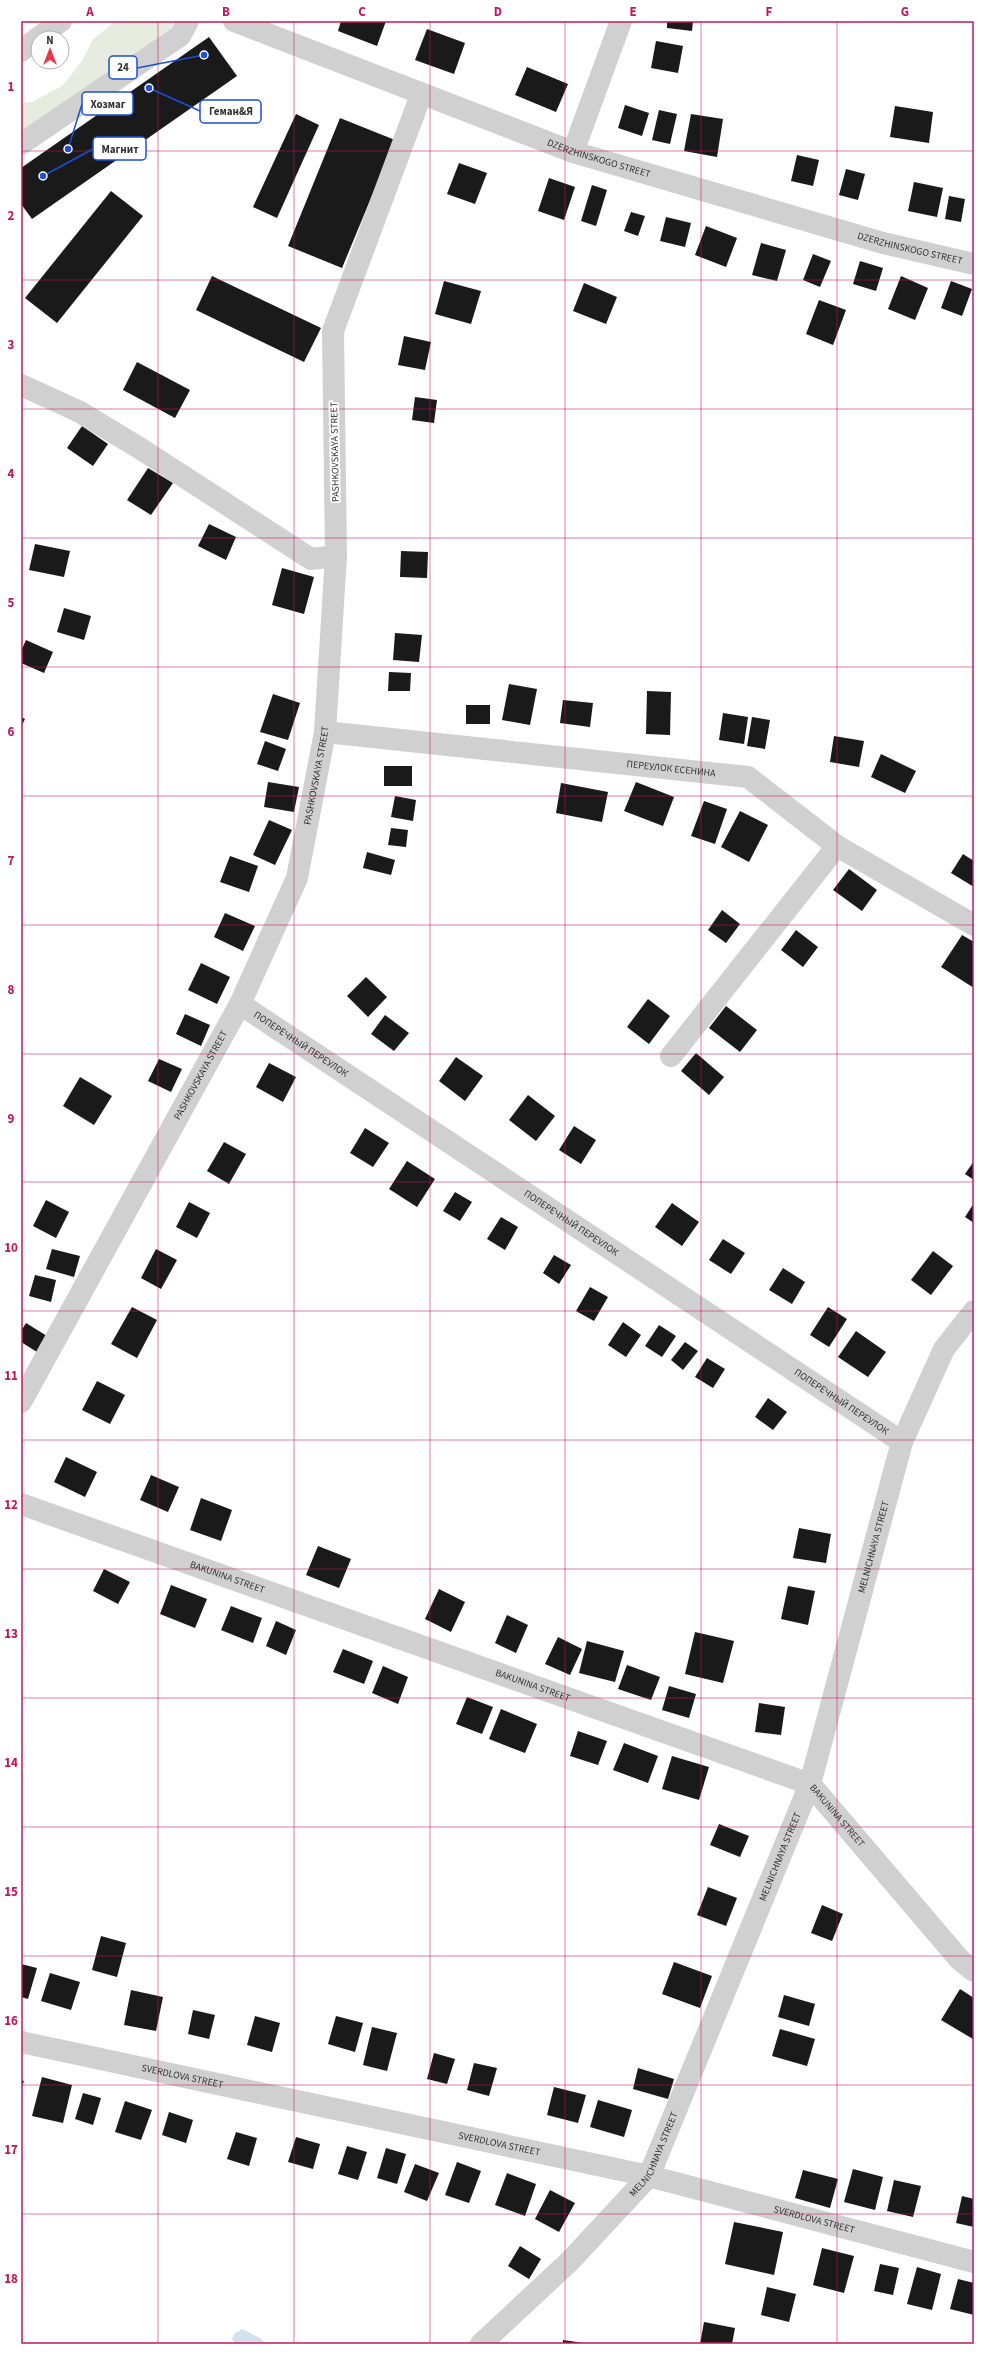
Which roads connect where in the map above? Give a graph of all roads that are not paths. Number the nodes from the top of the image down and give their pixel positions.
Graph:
1 (60, 21) edge
2 (188, 21) edge
3 (234, 21) edge
4 (621, 21) edge
5 (48, 30) edge
6 (30, 44) edge
7 (21, 51) edge
8 (422, 95) junction
9 (21, 144) edge
10 (573, 152) junction
11 (974, 264) edge
12 (21, 385) edge
13 (336, 556) junction
14 (325, 732) junction
15 (838, 846) junction
16 (974, 925) edge
17 (240, 1004) junction
18 (672, 1056) dead end
19 (974, 1311) edge
20 (21, 1402) edge
21 (902, 1442) junction
22 (21, 1504) edge
23 (810, 1784) junction
24 (974, 1971) edge
25 (21, 2042) edge
26 (649, 2176) junction
27 (974, 2262) edge
28 (480, 2344) edge

1 - 5 street
2 - 9 street
3 - 8 street, DZERZHINSKOGO STREET
4 - 10 street
6 - 7 street
8 - 10 street, DZERZHINSKOGO STREET
8 - 13 street, PASHKOVSKAYA STREET
10 - 11 street, DZERZHINSKOGO STREET
12 - 13 street
13 - 14 street, PASHKOVSKAYA STREET
14 - 15 street, ПЕРЕУЛОК ЕСЕНИНА
14 - 17 street, PASHKOVSKAYA STREET
15 - 16 street, ПЕРЕУЛОК ЕСЕНИНА
15 - 18 street
17 - 20 street, PASHKOVSKAYA STREET
17 - 21 street, ПОПЕРЕЧНЫЙ ПЕРЕУЛОК
19 - 21 street, MELNICHNAYA STREET
21 - 23 street, MELNICHNAYA STREET
22 - 23 street, BAKUNINA STREET
23 - 24 street, BAKUNINA STREET
23 - 26 street, MELNICHNAYA STREET
25 - 26 street, SVERDLOVA STREET
26 - 27 street, SVERDLOVA STREET
26 - 28 street, MELNICHNAYA STREET

